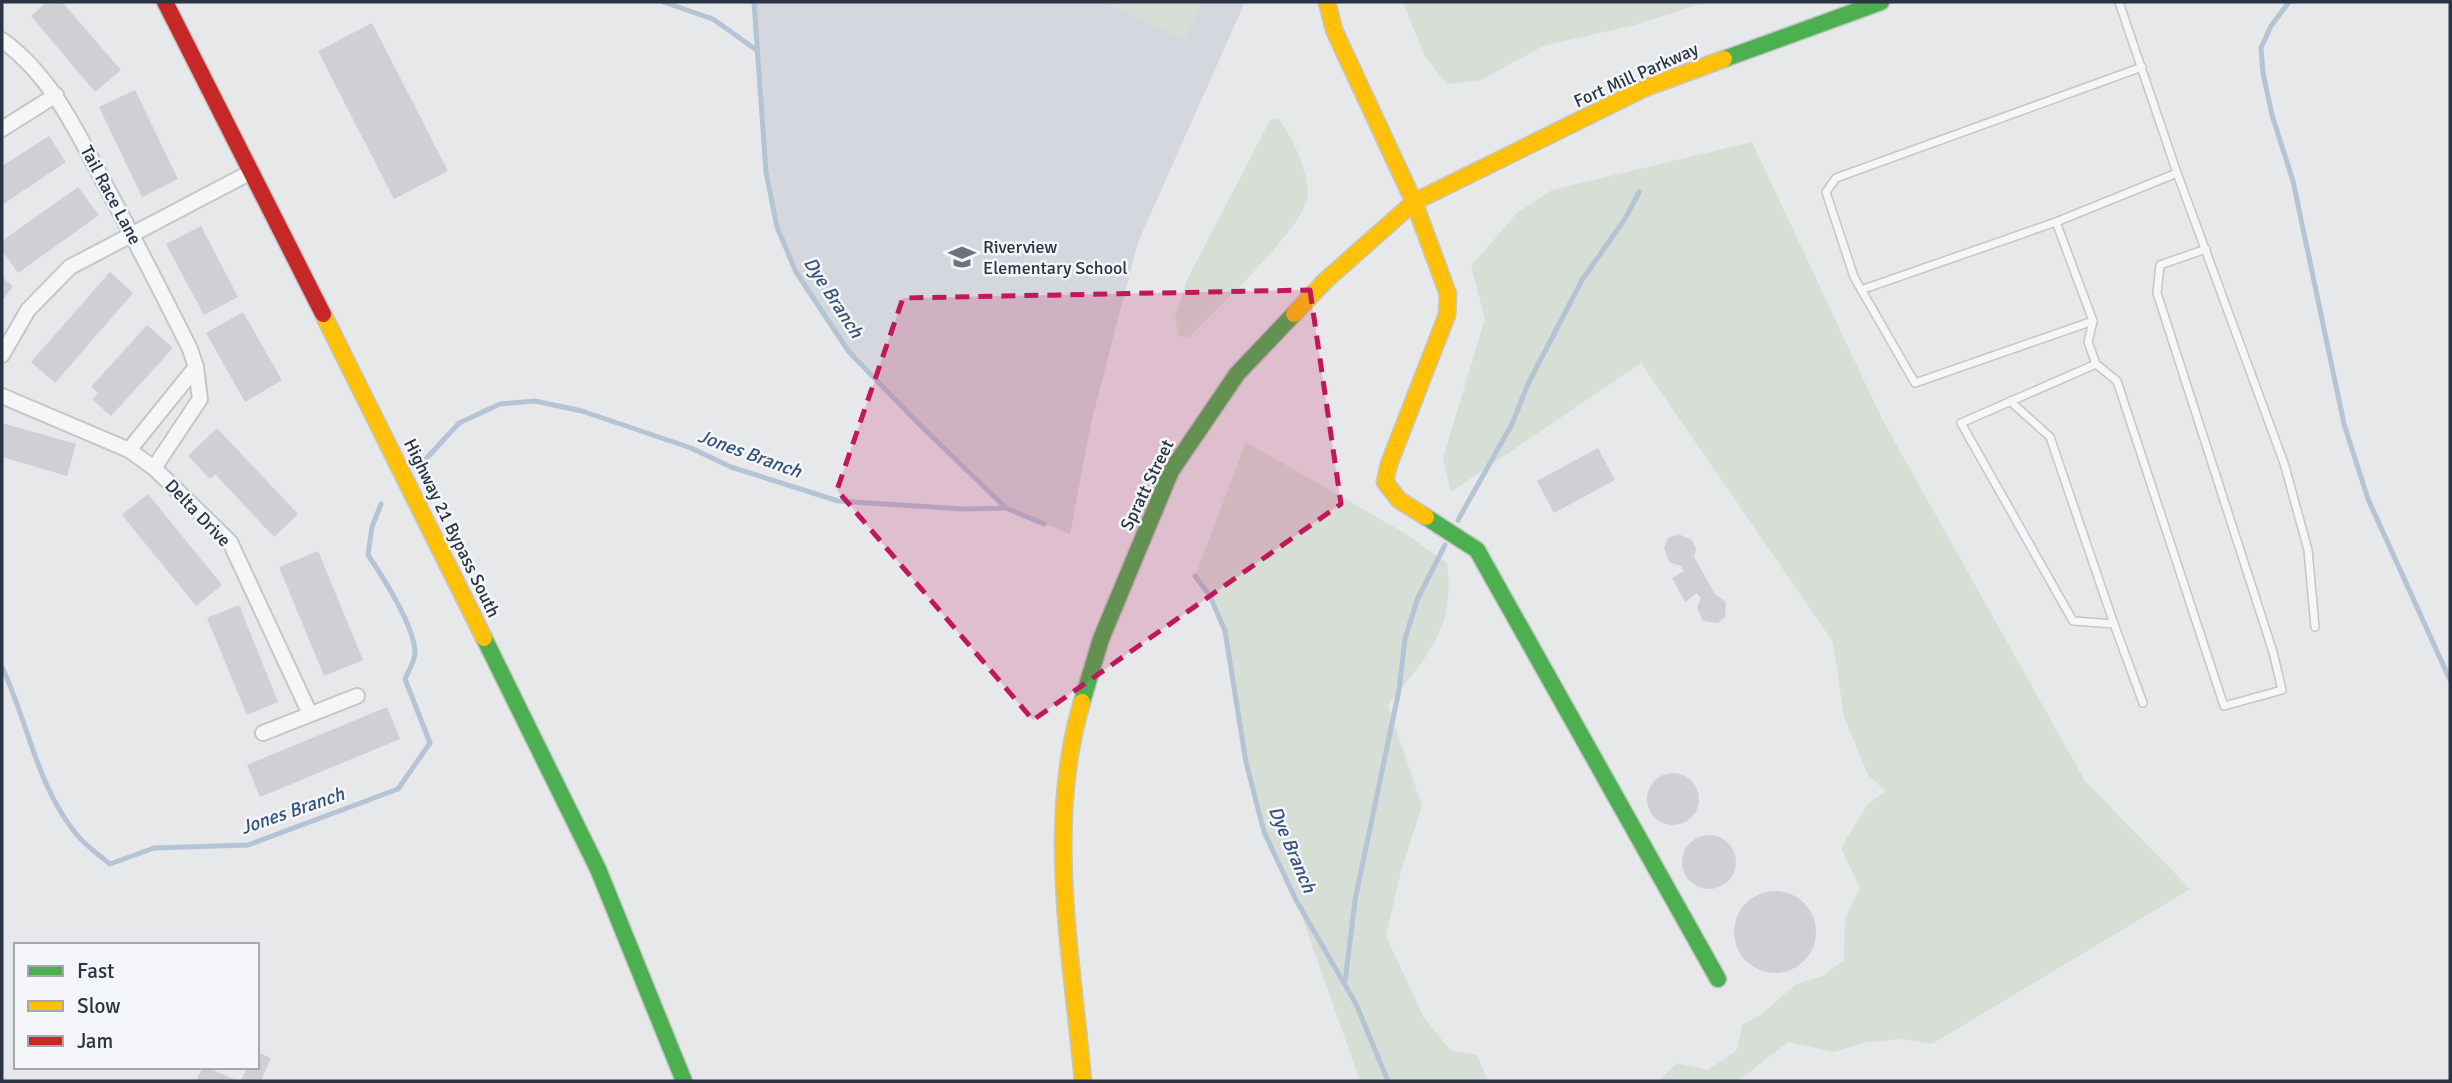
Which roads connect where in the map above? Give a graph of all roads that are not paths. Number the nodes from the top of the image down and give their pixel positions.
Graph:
1 (165, 2) edge
2 (1327, 2) edge
3 (1881, 2) edge
4 (2119, 2) edge
5 (2, 40) edge
6 (2142, 67) junction
7 (56, 95) junction
8 (2, 130) edge
9 (251, 172) junction
10 (2177, 173) junction
11 (1414, 202) junction
12 (2056, 222) junction
13 (132, 232) junction
14 (2206, 249) junction
15 (1861, 290) junction
16 (2093, 321) junction
17 (2, 355) edge
18 (2096, 364) junction
19 (196, 367) junction
20 (2, 396) edge
21 (2010, 401) junction
22 (129, 450) junction
23 (154, 468) junction
24 (2114, 624) junction
25 (2315, 627) dead end
26 (357, 696) dead end
27 (2143, 703) dead end
28 (310, 715) junction
29 (263, 733) dead end
30 (1718, 979) dead end
31 (684, 1081) edge
32 (1083, 1081) edge

1 - 9 main road, Highway 21 Bypass South
2 - 11 main road
3 - 11 main road, Fort Mill Parkway
4 - 6 lane
5 - 7 street, Tail Race Lane
6 - 10 lane
6 - 15 lane
7 - 8 street
7 - 13 street, Tail Race Lane
9 - 13 street
9 - 31 main road, Highway 21 Bypass South
10 - 12 lane
10 - 14 lane
11 - 30 main road
11 - 32 main road, Spratt Street
12 - 15 lane
12 - 16 lane
13 - 17 street
13 - 19 street, Tail Race Lane
14 - 18 lane
14 - 25 lane
15 - 16 lane
16 - 18 lane
18 - 21 lane
19 - 22 street
19 - 23 street, Tail Race Lane
20 - 22 street, Delta Drive
21 - 24 lane
21 - 24 lane
22 - 23 street, Delta Drive
23 - 28 street, Delta Drive
24 - 27 lane
26 - 28 street
28 - 29 street

